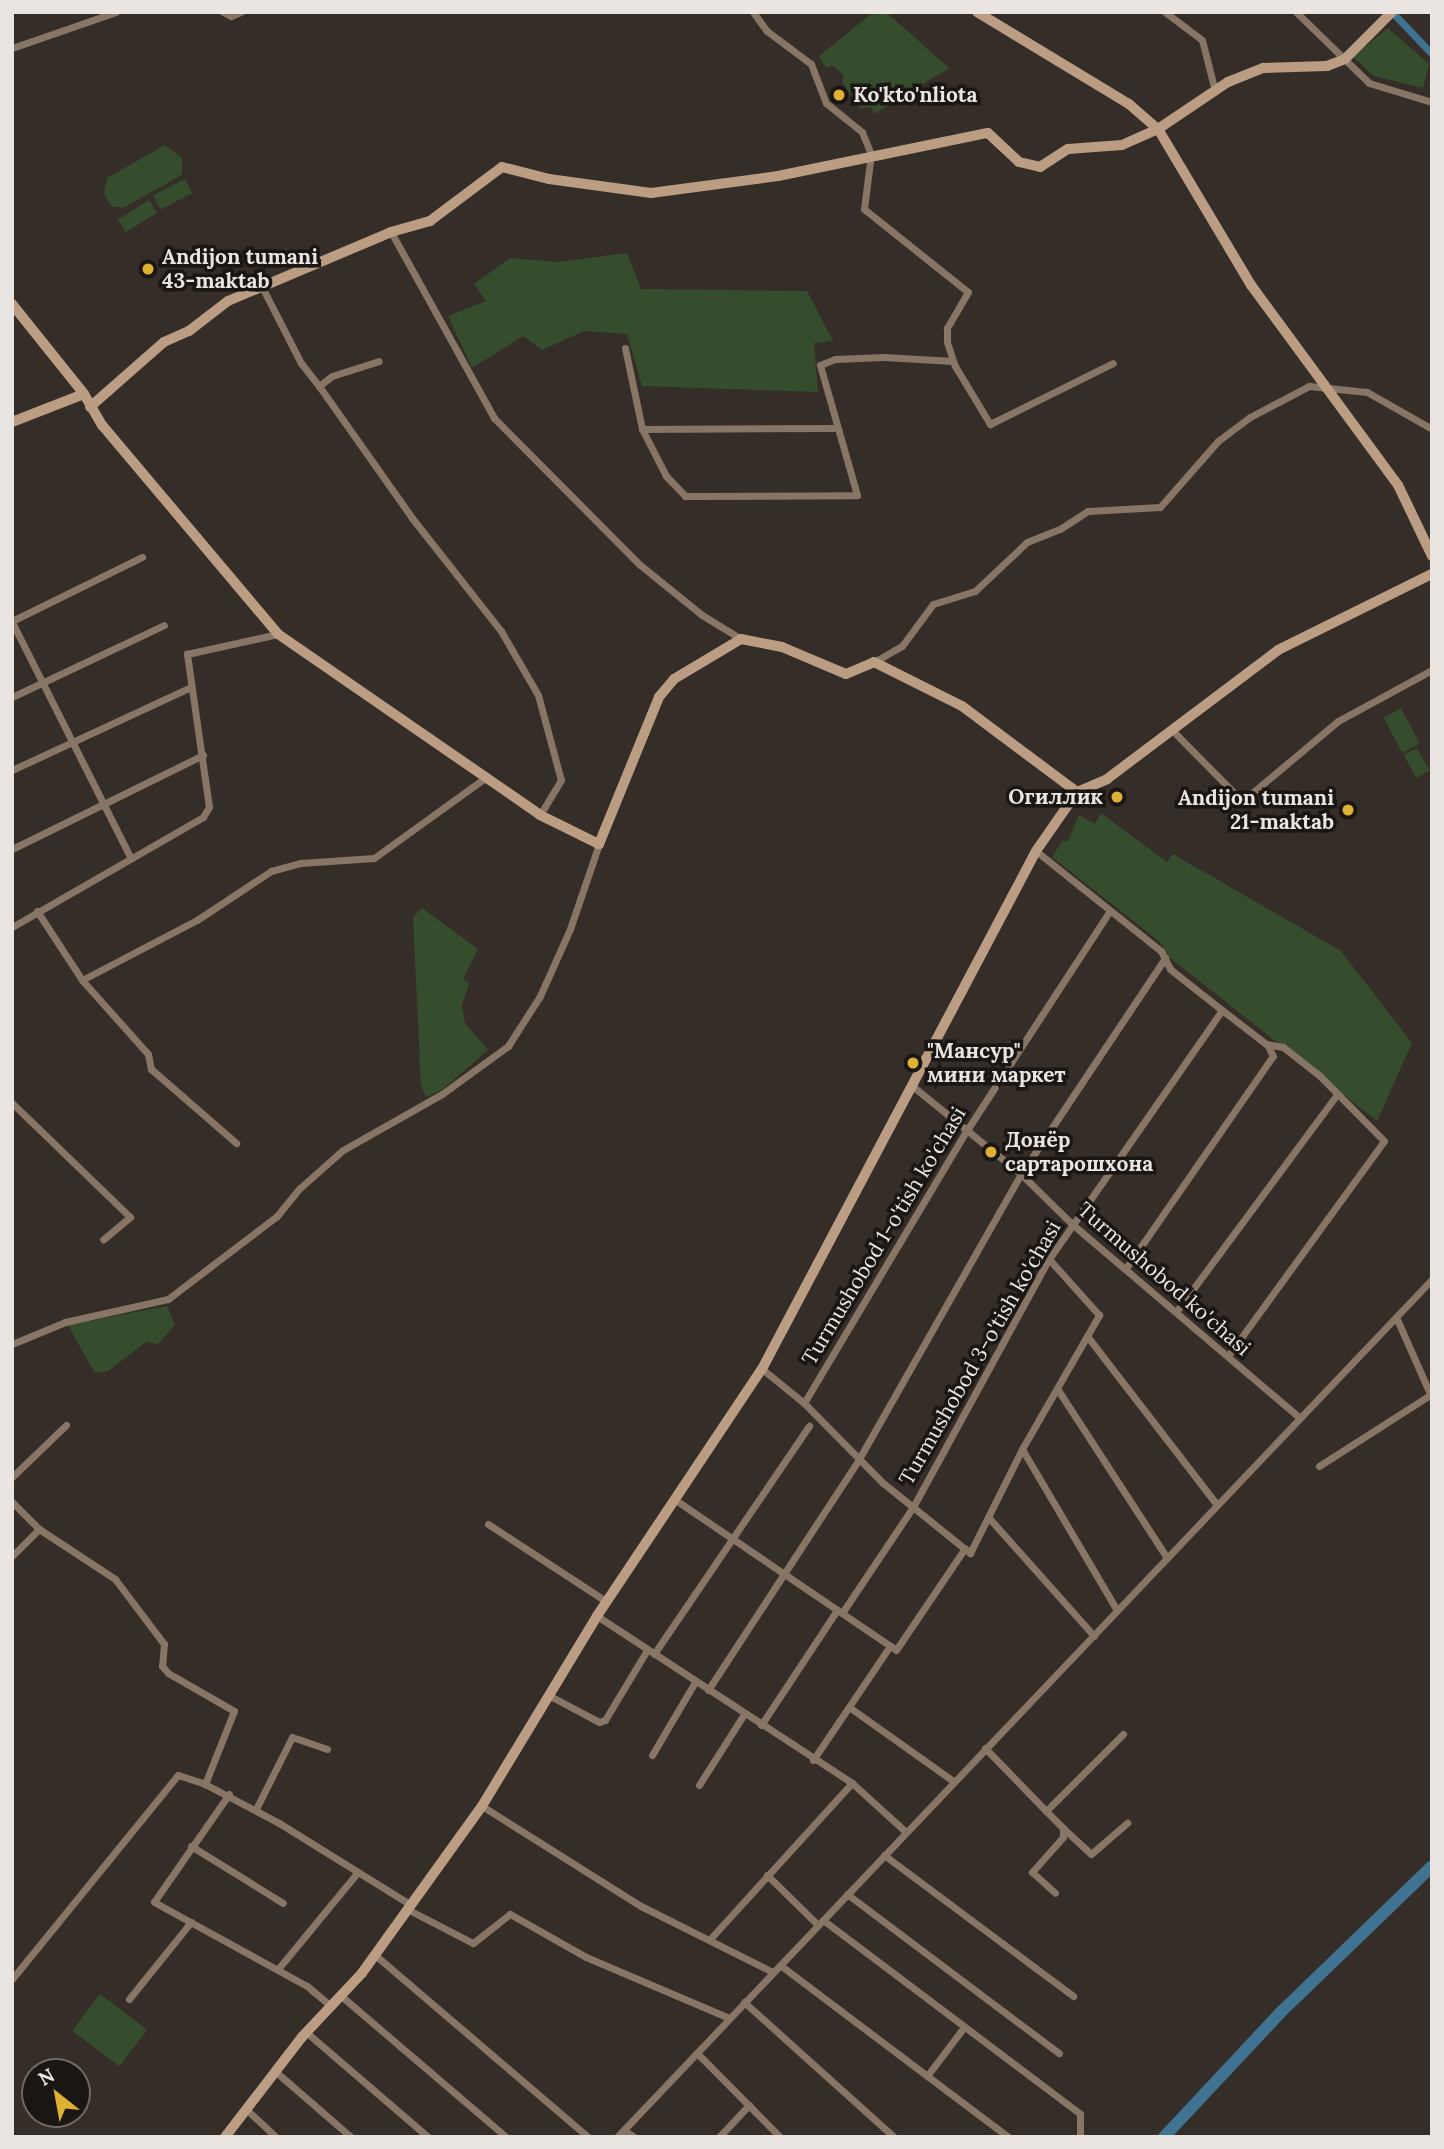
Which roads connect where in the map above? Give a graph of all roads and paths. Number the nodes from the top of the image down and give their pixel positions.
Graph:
1 (117, 12) edge
2 (223, 12) edge
3 (241, 12) edge
4 (753, 12) edge
5 (977, 12) edge
6 (1165, 12) edge
7 (1296, 12) edge
8 (1392, 12) edge
9 (12, 48) edge
10 (1345, 59) junction
11 (1215, 91) junction
12 (1432, 102) edge
13 (1158, 129) junction
14 (871, 154) junction
15 (391, 232) junction
16 (261, 284) junction
17 (12, 304) edge
18 (625, 348) dead end
19 (953, 360) junction
20 (379, 361) dead end
21 (1113, 363) dead end
22 (319, 386) junction
23 (1322, 387) junction
24 (84, 394) junction
25 (90, 407) junction
26 (12, 422) edge
27 (835, 428) junction
28 (642, 429) junction
29 (1432, 429) edge
30 (1432, 556) edge
31 (142, 557) dead end
32 (1432, 574) edge
33 (12, 621) edge
34 (164, 625) dead end
35 (278, 634) junction
36 (741, 639) junction
37 (874, 662) junction
38 (1432, 670) edge
39 (42, 683) junction
40 (191, 687) junction
41 (12, 697) edge
42 (1172, 730) junction
43 (71, 742) junction
44 (203, 755) junction
45 (12, 770) edge
46 (485, 778) junction
47 (1077, 793) junction
48 (101, 805) junction
49 (540, 816) junction
50 (599, 844) junction
51 (12, 849) edge
52 (1036, 851) junction
53 (131, 859) junction
54 (37, 911) junction
55 (1109, 912) junction
56 (12, 927) edge
57 (1165, 958) junction
58 (82, 979) junction
59 (1222, 1010) junction
60 (1266, 1044) junction
61 (910, 1084) junction
62 (1336, 1096) junction
63 (12, 1103) edge
64 (967, 1130) junction
65 (236, 1143) dead end
66 (1021, 1174) junction
67 (1072, 1224) junction
68 (103, 1240) dead end
69 (1049, 1259) junction
70 (1126, 1268) junction
71 (1432, 1279) edge
72 (1176, 1312) junction
73 (1396, 1317) junction
74 (1087, 1336) junction
75 (12, 1344) edge
76 (1228, 1356) junction
77 (762, 1370) junction
78 (1058, 1390) junction
79 (1431, 1397) edge
80 (804, 1403) junction
81 (1300, 1418) junction
82 (66, 1425) dead end
83 (809, 1426) dead end
84 (1022, 1449) junction
85 (859, 1459) junction
86 (1319, 1466) dead end
87 (12, 1477) edge
88 (674, 1499) junction
89 (12, 1502) edge
90 (1217, 1505) junction
91 (913, 1507) junction
92 (989, 1518) junction
93 (488, 1524) dead end
94 (38, 1529) junction
95 (732, 1538) junction
96 (965, 1548) junction
97 (12, 1556) edge
98 (1167, 1558) junction
99 (785, 1574) junction
100 (607, 1602) junction
101 (839, 1611) junction
102 (1117, 1611) junction
103 (597, 1616) junction
104 (1094, 1636) junction
105 (890, 1646) junction
106 (651, 1652) junction
107 (695, 1682) junction
108 (708, 1690) junction
109 (552, 1697) junction
110 (849, 1707) junction
111 (744, 1714) junction
112 (761, 1725) junction
113 (1123, 1734) dead end
114 (985, 1748) junction
115 (327, 1749) dead end
116 (652, 1755) dead end
117 (813, 1760) junction
118 (954, 1781) junction
119 (852, 1783) junction
120 (205, 1784) junction
121 (699, 1784) dead end
122 (229, 1794) junction
123 (482, 1806) junction
124 (256, 1809) junction
125 (1046, 1811) junction
126 (1128, 1823) dead end
127 (1063, 1828) junction
128 (906, 1832) junction
129 (191, 1846) junction
130 (884, 1855) junction
131 (357, 1873) junction
132 (767, 1875) junction
133 (1055, 1893) dead end
134 (847, 1894) junction
135 (283, 1903) dead end
136 (410, 1907) junction
137 (191, 1922) junction
138 (821, 1922) junction
139 (710, 1939) junction
140 (375, 1955) junction
141 (780, 1965) junction
142 (278, 1969) junction
143 (773, 1972) junction
144 (12, 1979) edge
145 (340, 1995) junction
146 (1073, 1996) dead end
147 (129, 1999) dead end
148 (744, 2003) junction
149 (330, 2005) junction
150 (729, 2018) junction
151 (964, 2027) junction
152 (306, 2032) junction
153 (696, 2053) junction
154 (1059, 2053) dead end
155 (276, 2072) junction
156 (927, 2076) junction
157 (749, 2105) junction
158 (247, 2110) junction
159 (624, 2130) junction
160 (225, 2137) edge
161 (276, 2137) edge
162 (351, 2137) edge
163 (428, 2137) edge
164 (506, 2137) edge
165 (588, 2137) edge
166 (618, 2137) edge
167 (634, 2137) edge
168 (719, 2137) edge
169 (780, 2137) edge
170 (894, 2137) edge
171 (1008, 2137) edge
172 (1080, 2137) edge

1 - 9 street
2 - 3 street
4 - 14 street
5 - 13 street
6 - 11 street
7 - 10 street
8 - 10 street
10 - 11 street
10 - 12 street
11 - 13 street
13 - 14 street
13 - 23 street
14 - 15 street
14 - 19 street
15 - 16 street
15 - 36 street
16 - 22 street
16 - 25 street
17 - 24 street
18 - 28 street
19 - 21 street
19 - 27 street
20 - 22 street
22 - 49 street
23 - 29 street
23 - 30 street
23 - 37 street
24 - 25 street
24 - 26 street
25 - 35 street
27 - 28 street
27 - 28 street
31 - 33 street
32 - 42 street
33 - 39 street
34 - 39 street
35 - 40 street
35 - 46 street
36 - 37 street
36 - 50 street
37 - 47 street
38 - 42 street
39 - 41 street
39 - 43 street
40 - 43 street
40 - 44 street
42 - 47 street
43 - 45 street
43 - 48 street
44 - 48 street
44 - 53 street
46 - 49 street
46 - 58 street
47 - 52 street
48 - 51 street
48 - 53 street
49 - 50 street
50 - 75 street
52 - 55 street
52 - 61 street
53 - 54 street
54 - 56 street
54 - 58 street
55 - 57 street
55 - 64 street, Turmushobod 1-o'tish ko'chasi
57 - 59 street
57 - 66 street
58 - 65 street
59 - 60 street
59 - 67 street, Turmushobod 3-o'tish ko'chasi
60 - 62 street
60 - 70 street
61 - 64 street, Turmushobod ko'chasi
61 - 77 street
62 - 72 street
62 - 76 street
63 - 68 street
64 - 66 street, Turmushobod ko'chasi
64 - 80 street, Turmushobod 1-o'tish ko'chasi
66 - 67 street, Turmushobod ko'chasi
66 - 85 street
67 - 69 street, Turmushobod 3-o'tish ko'chasi
67 - 70 street, Turmushobod ko'chasi
69 - 74 street
69 - 91 street, Turmushobod 3-o'tish ko'chasi
70 - 72 street, Turmushobod ko'chasi
71 - 73 street
72 - 76 street, Turmushobod ko'chasi
73 - 79 street
73 - 81 street
74 - 78 street
74 - 90 street
76 - 81 street, Turmushobod ko'chasi
77 - 80 street
77 - 88 street
78 - 84 street
78 - 98 street
79 - 86 street
80 - 85 street
81 - 90 street
82 - 87 street
83 - 95 street
84 - 92 street
84 - 102 street
85 - 91 street
85 - 99 street
88 - 95 street
88 - 100 street
89 - 94 street
90 - 98 street
91 - 96 street
91 - 101 street, Turmushobod 3-o'tish ko'chasi
92 - 96 street
92 - 104 street
93 - 100 street
94 - 97 street
94 - 120 street
95 - 99 street
95 - 106 street
96 - 105 street
98 - 102 street
99 - 101 street
99 - 108 street
100 - 103 street
101 - 105 street
101 - 112 street, Turmushobod 3-o'tish ko'chasi
102 - 104 street
103 - 106 street
103 - 109 street
104 - 114 street
105 - 110 street
106 - 107 street
106 - 109 street
107 - 108 street
107 - 116 street
108 - 111 street
109 - 123 street
110 - 117 street
110 - 118 street
111 - 112 street
111 - 121 street
112 - 117 street
113 - 125 street
114 - 118 street
114 - 125 street
115 - 124 street
117 - 119 street
118 - 128 street
119 - 128 street
119 - 132 street
120 - 122 street
120 - 144 street
122 - 124 street
122 - 129 street
123 - 136 street
123 - 139 street
124 - 131 street
125 - 127 street
126 - 127 street
127 - 133 street
128 - 130 street
129 - 135 street
129 - 137 street
130 - 134 street
130 - 146 street
131 - 136 street
131 - 142 street
132 - 138 street
132 - 139 street
134 - 138 street
134 - 154 street
136 - 140 street
136 - 150 street
137 - 142 street
137 - 147 street
138 - 141 street
138 - 151 street
139 - 143 street
140 - 145 street
140 - 165 street
141 - 143 street
141 - 156 street
142 - 149 street
143 - 148 street
145 - 149 street
145 - 164 street
148 - 150 street
148 - 170 street
149 - 152 street
150 - 153 street
151 - 156 street
151 - 172 street
152 - 155 street
152 - 163 street
153 - 157 street
153 - 159 street
155 - 158 street
155 - 162 street
156 - 171 street
157 - 168 street
157 - 169 street
158 - 160 street
158 - 161 street
159 - 166 street
159 - 167 street

